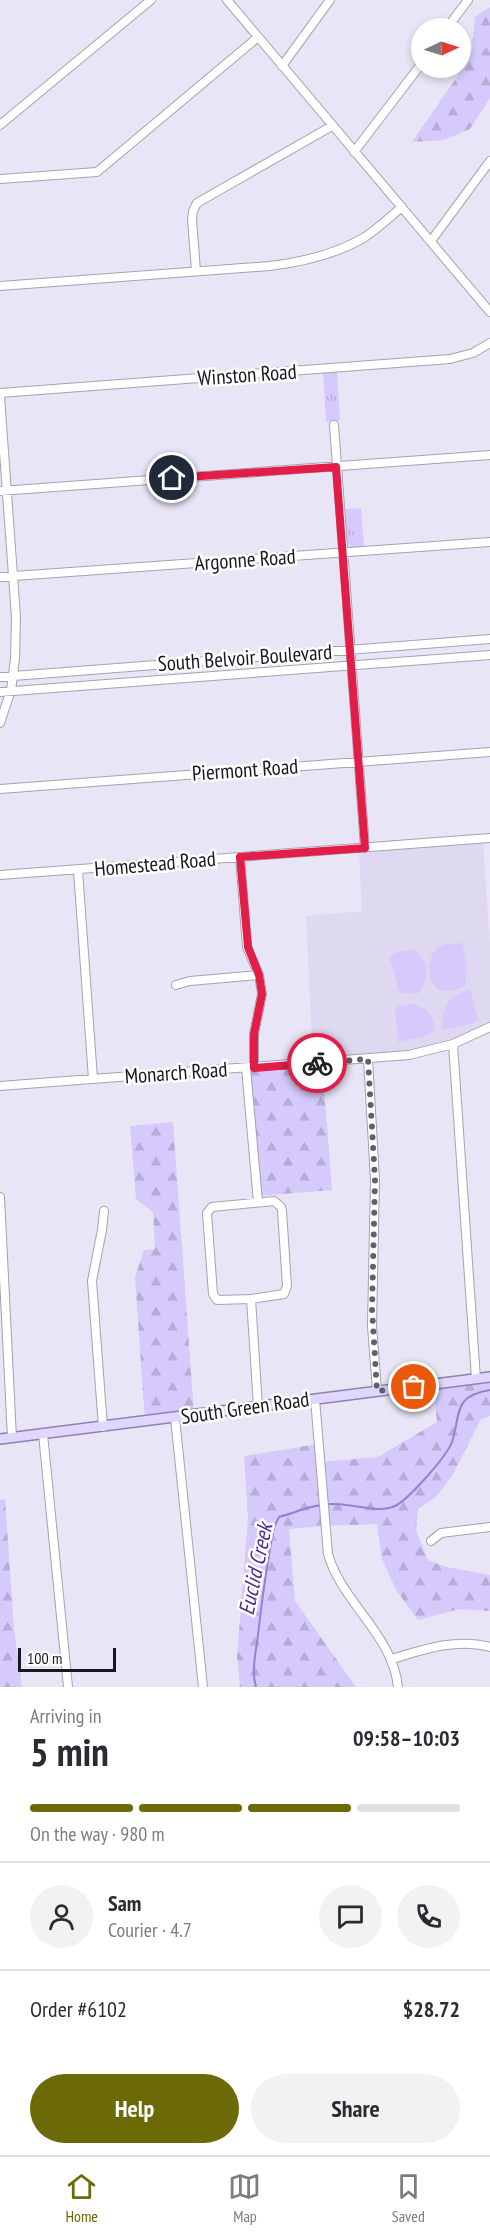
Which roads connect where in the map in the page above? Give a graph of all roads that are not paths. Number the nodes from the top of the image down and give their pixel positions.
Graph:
1 (151, 0) edge
2 (226, 0) edge
3 (330, 0) edge
4 (468, 0) edge
5 (454, 18) edge
6 (258, 37) junction
7 (282, 66) junction
8 (411, 77) edge
9 (0, 125) edge
10 (332, 126) junction
11 (354, 152) junction
12 (490, 161) edge
13 (0, 179) edge
14 (402, 207) junction
15 (431, 241) junction
16 (196, 271) junction
17 (0, 286) edge
18 (490, 312) edge
19 (490, 343) edge
20 (0, 395) edge
21 (334, 424) dead end
22 (490, 455) edge
23 (336, 467) junction
24 (3, 491) edge
25 (490, 542) edge
26 (343, 553) junction
27 (14, 576) junction
28 (0, 578) edge
29 (490, 639) edge
30 (350, 650) junction
31 (490, 655) edge
32 (351, 665) junction
33 (13, 676) junction
34 (0, 677) edge
35 (11, 690) junction
36 (0, 692) edge
37 (0, 723) edge
38 (490, 752) edge
39 (359, 761) junction
40 (0, 789) edge
41 (490, 838) edge
42 (365, 848) junction
43 (240, 857) junction
44 (78, 870) junction
45 (0, 875) edge
46 (259, 975) junction
47 (176, 985) dead end
48 (490, 1027) edge
49 (453, 1044) junction
50 (368, 1059) junction
51 (250, 1068) junction
52 (93, 1079) junction
53 (0, 1086) edge
54 (0, 1197) edge
55 (258, 1202) junction
56 (104, 1211) dead end
57 (251, 1299) junction
58 (490, 1377) edge
59 (476, 1379) junction
60 (377, 1391) junction
61 (315, 1399) junction
62 (258, 1406) junction
63 (175, 1418) junction
64 (103, 1427) junction
65 (43, 1434) junction
66 (12, 1438) junction
67 (0, 1439) edge
68 (490, 1527) edge
69 (431, 1541) dead end
70 (490, 1647) edge
71 (392, 1659) junction
72 (69, 1687) edge
73 (203, 1687) edge
74 (398, 1687) edge

1 - 9 street
2 - 6 street
3 - 7 street
4 - 5 street
6 - 7 street
6 - 13 street
7 - 10 street
8 - 11 street
10 - 11 street
10 - 16 street
11 - 14 street
12 - 15 street
14 - 15 street
14 - 16 street
15 - 18 street
16 - 17 street
19 - 20 street, Winston Road
20 - 24 street
21 - 23 street
22 - 23 street
23 - 24 street
23 - 26 street
24 - 27 street
25 - 26 street, Argonne Road
26 - 27 street, Argonne Road
26 - 30 street
27 - 28 street, Argonne Road
27 - 33 street
29 - 30 street, South Belvoir Boulevard
30 - 32 street
30 - 33 street, South Belvoir Boulevard
31 - 32 street, South Belvoir Boulevard
32 - 35 street, South Belvoir Boulevard
32 - 39 street
33 - 34 street, South Belvoir Boulevard
33 - 35 street
35 - 36 street, South Belvoir Boulevard
35 - 37 street
38 - 39 street, Piermont Road
39 - 40 street, Piermont Road
39 - 42 street
41 - 42 street, Homestead Road
42 - 43 street, Homestead Road
43 - 44 street, Homestead Road
43 - 46 street
44 - 45 street, Homestead Road
44 - 52 street
46 - 47 street
46 - 51 street
48 - 49 street, Monarch Road
49 - 50 street, Monarch Road
49 - 59 street
50 - 51 street, Monarch Road
50 - 60 street
51 - 52 street, Monarch Road
51 - 55 street
52 - 53 street, Monarch Road
54 - 66 street
55 - 57 street
55 - 57 street
56 - 64 street
57 - 62 street
58 - 59 main road, South Green Road
59 - 60 main road, South Green Road
60 - 61 main road, South Green Road
61 - 62 main road, South Green Road
61 - 71 street
62 - 63 main road, South Green Road
63 - 64 main road, South Green Road
63 - 73 street
64 - 65 main road, South Green Road
65 - 66 main road, South Green Road
65 - 72 street
66 - 67 main road, South Green Road
68 - 69 street
70 - 71 street
71 - 74 street

